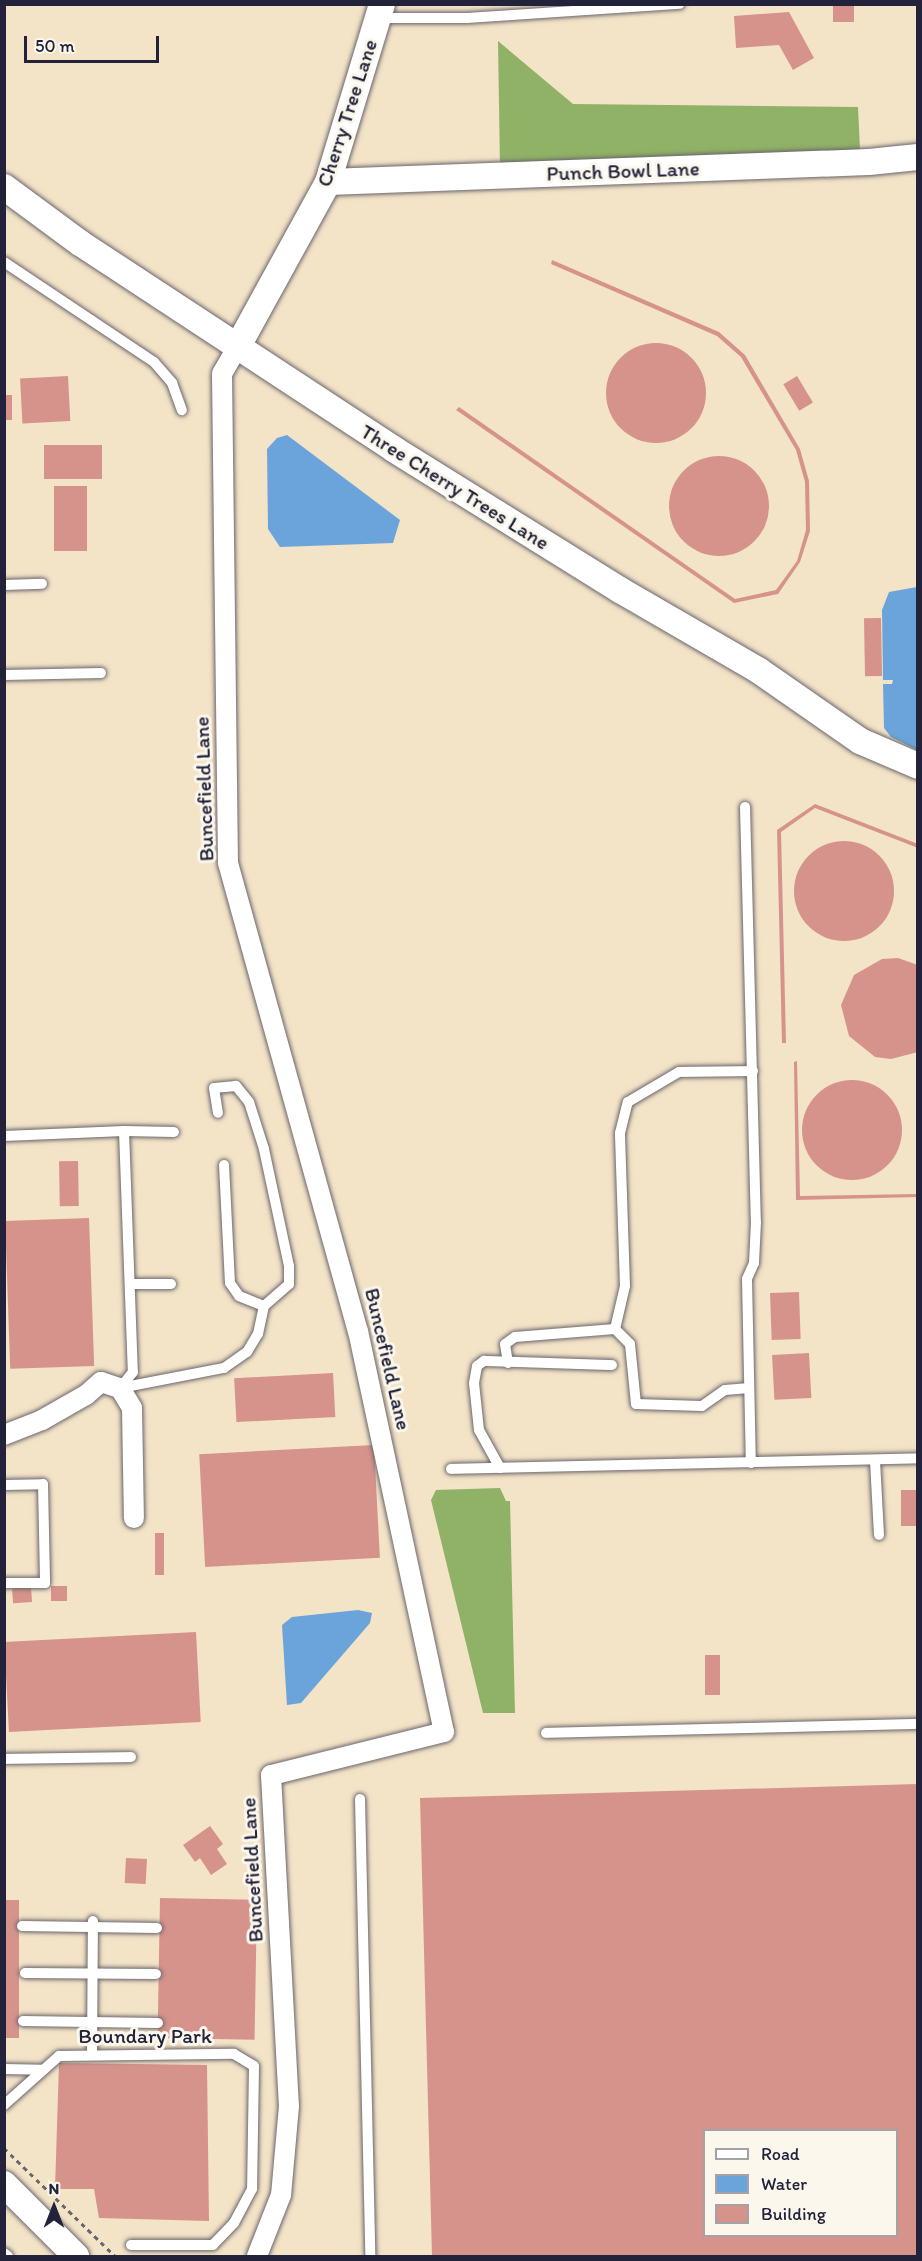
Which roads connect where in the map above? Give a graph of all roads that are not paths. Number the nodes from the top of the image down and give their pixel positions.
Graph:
1 (680, 4) edge
2 (380, 11) edge
3 (918, 157) edge
4 (328, 182) junction
5 (4, 187) edge
6 (4, 262) edge
7 (238, 346) junction
8 (182, 411) dead end
9 (42, 584) dead end
10 (4, 585) edge
11 (101, 674) dead end
12 (4, 675) edge
13 (918, 766) edge
14 (745, 807) dead end
15 (753, 1071) junction
16 (218, 1113) dead end
17 (124, 1131) junction
18 (174, 1132) dead end
19 (4, 1136) edge
20 (224, 1165) dead end
21 (130, 1284) junction
22 (171, 1284) dead end
23 (264, 1306) junction
24 (615, 1329) junction
25 (508, 1363) junction
26 (612, 1365) dead end
27 (748, 1388) junction
28 (120, 1389) junction
29 (4, 1435) edge
30 (918, 1458) edge
31 (875, 1461) junction
32 (751, 1463) junction
33 (451, 1468) dead end
34 (500, 1468) junction
35 (4, 1485) edge
36 (134, 1518) dead end
37 (879, 1535) dead end
38 (4, 1584) edge
39 (918, 1724) edge
40 (546, 1733) dead end
41 (131, 1757) dead end
42 (4, 1759) edge
43 (360, 1799) dead end
44 (93, 1924) junction
45 (22, 1926) dead end
46 (157, 1928) dead end
47 (25, 1973) dead end
48 (93, 1973) junction
49 (156, 1974) dead end
50 (23, 2021) dead end
51 (92, 2023) junction
52 (158, 2024) dead end
53 (92, 2055) junction
54 (4, 2069) edge
55 (43, 2070) junction
56 (4, 2105) edge
57 (4, 2184) edge
58 (131, 2245) dead end
59 (76, 2256) edge
60 (257, 2256) edge
61 (370, 2256) edge

1 - 2 lane
2 - 4 street, Cherry Tree Lane
3 - 4 street, Punch Bowl Lane
4 - 7 street, Cherry Tree Lane
5 - 7 street, Three Cherry Trees Lane
6 - 8 lane
7 - 13 street, Three Cherry Trees Lane
7 - 60 street, Buncefield Lane
9 - 10 lane
11 - 12 lane
14 - 15 lane
15 - 24 lane
15 - 27 lane
16 - 23 lane
17 - 18 lane
17 - 19 lane
17 - 21 lane
20 - 23 lane
21 - 22 lane
21 - 28 lane
23 - 28 lane
24 - 25 lane
24 - 27 lane
25 - 26 lane
25 - 34 lane
27 - 32 lane
28 - 29 street
28 - 36 street
30 - 31 lane
31 - 32 lane
31 - 37 lane
32 - 34 lane
33 - 34 lane
35 - 38 lane
39 - 40 lane
41 - 42 lane
43 - 61 lane
44 - 45 lane
44 - 46 lane
44 - 48 lane
47 - 48 lane
48 - 49 lane
48 - 51 lane
50 - 51 lane
51 - 52 lane
51 - 53 lane
53 - 55 lane, Boundary Park
53 - 58 lane, Boundary Park
54 - 55 lane
55 - 56 lane, Boundary Park
57 - 59 street

